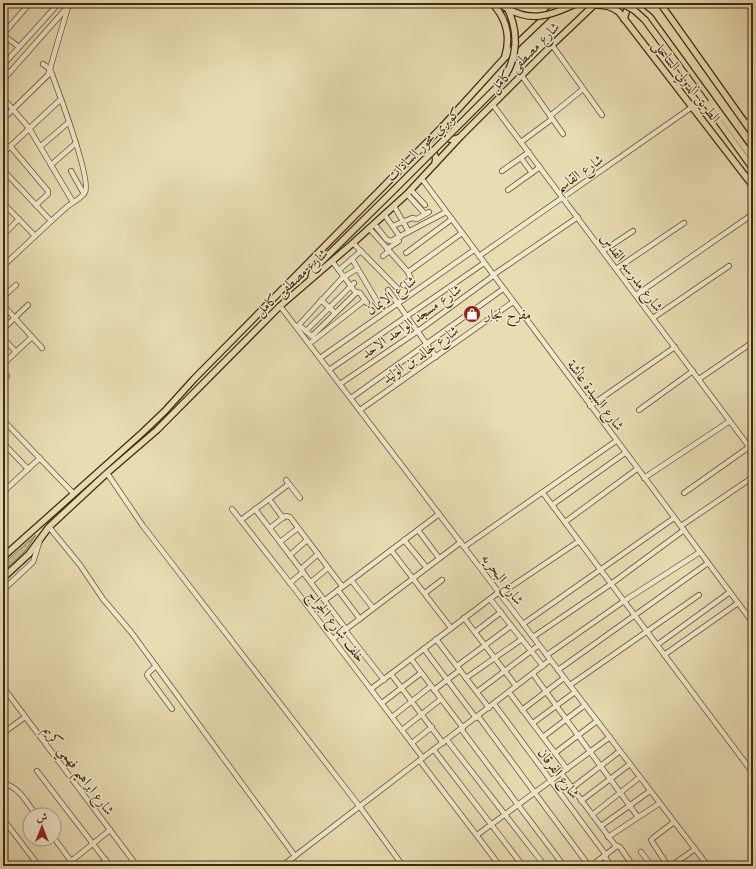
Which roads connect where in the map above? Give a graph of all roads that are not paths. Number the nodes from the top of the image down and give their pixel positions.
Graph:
1 (30, 3) edge
2 (59, 3) edge
3 (492, 3) edge
4 (505, 3) edge
5 (513, 3) edge
6 (560, 3) edge
7 (578, 3) edge
8 (621, 3) edge
9 (632, 3) edge
10 (660, 3) edge
11 (68, 4) edge
12 (595, 4) edge
13 (498, 6) edge
14 (624, 19) junction
15 (3, 34) edge
16 (552, 45) junction
17 (19, 47) junction
18 (504, 58) junction
19 (43, 64) dead end
20 (3, 65) edge
21 (3, 68) edge
22 (50, 69) junction
23 (9, 73) junction
24 (522, 76) junction
25 (3, 80) edge
26 (583, 89) junction
27 (3, 98) edge
28 (60, 99) junction
29 (708, 102) junction
30 (493, 105) junction
31 (692, 107) junction
32 (14, 109) junction
33 (602, 116) dead end
34 (551, 117) junction
35 (753, 118) edge
36 (3, 119) edge
37 (69, 122) junction
38 (746, 123) junction
39 (443, 126) junction
40 (29, 128) junction
41 (563, 134) dead end
42 (753, 134) edge
43 (461, 136) junction
44 (521, 142) junction
45 (76, 143) junction
46 (10, 146) junction
47 (41, 146) junction
48 (418, 151) junction
49 (529, 152) junction
50 (3, 153) edge
51 (521, 158) junction
52 (753, 159) edge
53 (435, 164) junction
54 (51, 165) junction
55 (540, 167) junction
56 (753, 169) edge
57 (3, 170) edge
58 (71, 171) dead end
59 (502, 171) dead end
60 (532, 173) junction
61 (422, 179) junction
62 (753, 186) edge
63 (508, 190) dead end
64 (409, 192) junction
65 (84, 194) junction
66 (563, 198) junction
67 (73, 202) junction
68 (4, 205) edge
69 (36, 205) junction
70 (425, 205) dead end
71 (394, 206) junction
72 (446, 212) junction
73 (384, 214) junction
74 (425, 214) junction
75 (753, 214) edge
76 (578, 217) junction
77 (19, 219) junction
78 (452, 219) junction
79 (52, 221) junction
80 (404, 221) junction
81 (684, 223) dead end
82 (424, 224) junction
83 (372, 226) junction
84 (393, 226) junction
85 (633, 231) dead end
86 (409, 232) junction
87 (462, 233) junction
88 (3, 235) edge
89 (35, 236) junction
90 (399, 239) junction
91 (353, 242) junction
92 (388, 250) junction
93 (474, 250) junction
94 (361, 251) junction
95 (603, 251) junction
96 (406, 253) dead end
97 (383, 256) dead end
98 (479, 256) junction
99 (352, 259) junction
100 (332, 261) junction
101 (484, 263) junction
102 (3, 266) edge
103 (729, 266) dead end
104 (357, 269) junction
105 (616, 269) junction
106 (339, 270) junction
107 (409, 272) junction
108 (493, 275) junction
109 (344, 276) junction
110 (310, 280) junction
111 (16, 285) dead end
112 (353, 285) junction
113 (403, 285) dead end
114 (397, 288) dead end
115 (503, 289) junction
116 (388, 290) dead end
117 (356, 292) junction
118 (636, 295) junction
119 (3, 296) edge
120 (321, 300) junction
121 (513, 302) junction
122 (378, 303) dead end
123 (397, 303) junction
124 (3, 305) edge
125 (28, 305) dead end
126 (280, 306) junction
127 (329, 308) junction
128 (335, 314) junction
129 (407, 317) junction
130 (15, 318) junction
131 (653, 318) junction
132 (298, 326) junction
133 (3, 329) edge
134 (306, 331) junction
135 (418, 331) junction
136 (32, 337) junction
137 (3, 338) edge
138 (313, 338) junction
139 (753, 342) edge
140 (309, 344) junction
141 (427, 344) junction
142 (675, 347) junction
143 (42, 348) dead end
144 (16, 352) junction
145 (436, 357) junction
146 (320, 358) junction
147 (3, 364) edge
148 (329, 370) junction
149 (693, 372) junction
150 (699, 379) junction
151 (340, 384) junction
152 (351, 398) junction
153 (590, 406) junction
154 (360, 410) junction
155 (639, 410) dead end
156 (3, 420) edge
157 (730, 421) junction
158 (616, 441) junction
159 (3, 443) edge
160 (749, 447) junction
161 (7, 448) junction
162 (3, 452) edge
163 (753, 452) edge
164 (625, 453) junction
165 (40, 458) junction
166 (28, 469) junction
167 (638, 469) junction
168 (107, 473) junction
169 (753, 477) edge
170 (644, 478) junction
171 (3, 492) edge
172 (73, 493) junction
173 (543, 493) junction
174 (684, 493) dead end
175 (300, 498) dead end
176 (269, 499) junction
177 (552, 505) junction
178 (232, 509) dead end
179 (255, 509) junction
180 (439, 514) junction
181 (283, 518) junction
182 (674, 518) junction
183 (241, 520) junction
184 (565, 522) junction
185 (49, 527) junction
186 (270, 528) junction
187 (298, 528) junction
188 (682, 528) junction
189 (418, 530) junction
190 (40, 539) junction
191 (307, 540) junction
192 (404, 540) junction
193 (579, 541) junction
194 (280, 542) junction
195 (461, 542) junction
196 (464, 547) junction
197 (391, 550) junction
198 (700, 552) junction
199 (318, 554) junction
200 (290, 555) junction
201 (3, 557) edge
202 (439, 558) junction
203 (708, 562) junction
204 (328, 568) junction
205 (426, 568) junction
206 (302, 570) junction
207 (600, 570) junction
208 (3, 578) edge
209 (413, 578) junction
210 (351, 580) junction
211 (442, 580) dead end
212 (311, 582) junction
213 (290, 584) junction
214 (611, 584) junction
215 (342, 586) junction
216 (3, 590) edge
217 (338, 590) junction
218 (730, 592) junction
219 (424, 593) junction
220 (500, 593) junction
221 (699, 595) dead end
222 (490, 599) junction
223 (324, 600) junction
224 (624, 601) junction
225 (738, 603) junction
226 (373, 608) junction
227 (501, 612) junction
228 (634, 616) junction
229 (464, 618) junction
230 (360, 619) junction
231 (753, 623) edge
232 (523, 624) junction
233 (512, 626) junction
234 (451, 628) junction
235 (346, 629) junction
236 (646, 631) junction
237 (475, 632) junction
238 (533, 637) junction
239 (333, 639) junction
240 (436, 639) junction
241 (522, 639) junction
242 (485, 645) junction
243 (539, 645) junction
244 (657, 645) junction
245 (424, 649) junction
246 (531, 651) junction
247 (546, 655) junction
248 (664, 655) junction
249 (494, 658) junction
250 (411, 659) junction
251 (550, 660) junction
252 (156, 666) junction
253 (543, 666) junction
254 (458, 668) junction
255 (558, 670) junction
256 (504, 671) junction
257 (421, 673) junction
258 (391, 674) junction
259 (533, 674) junction
260 (466, 678) junction
261 (564, 678) junction
262 (384, 680) junction
263 (447, 680) junction
264 (570, 685) junction
265 (516, 686) junction
266 (3, 688) edge
267 (402, 688) junction
268 (433, 688) junction
269 (371, 689) junction
270 (477, 692) junction
271 (509, 692) junction
272 (546, 692) junction
273 (575, 692) junction
274 (441, 699) junction
275 (412, 701) junction
276 (382, 703) junction
277 (494, 704) junction
278 (585, 705) junction
279 (556, 706) junction
280 (489, 708) junction
281 (172, 709) dead end
282 (522, 710) junction
283 (422, 714) junction
284 (25, 717) junction
285 (392, 717) junction
286 (477, 717) junction
287 (566, 719) junction
288 (598, 721) junction
289 (533, 723) junction
290 (3, 724) edge
291 (432, 727) junction
292 (462, 729) junction
293 (8, 730) junction
294 (402, 730) junction
295 (3, 733) edge
296 (578, 736) junction
297 (543, 737) junction
298 (610, 737) junction
299 (445, 741) junction
300 (412, 743) junction
301 (434, 750) junction
302 (590, 751) junction
303 (620, 751) junction
304 (555, 753) junction
305 (422, 760) junction
306 (630, 764) junction
307 (601, 766) junction
308 (567, 769) junction
309 (37, 772) dead end
310 (561, 773) junction
311 (753, 773) edge
312 (640, 777) junction
313 (610, 779) junction
314 (551, 781) junction
315 (3, 784) edge
316 (572, 788) junction
317 (650, 791) junction
318 (620, 792) junction
319 (534, 793) junction
320 (582, 801) junction
321 (660, 803) junction
322 (518, 805) junction
323 (630, 805) junction
324 (30, 807) edge
325 (360, 808) junction
326 (505, 814) junction
327 (592, 815) junction
328 (638, 817) junction
329 (3, 819) edge
330 (674, 822) junction
331 (491, 825) junction
332 (601, 826) junction
333 (110, 830) junction
334 (477, 835) junction
335 (608, 837) junction
336 (93, 844) junction
337 (617, 846) junction
338 (61, 847) edge
339 (695, 849) junction
340 (642, 852) dead end
341 (295, 856) junction
342 (605, 856) junction
343 (106, 860) junction
344 (71, 861) junction
345 (135, 865) edge
346 (39, 866) edge
347 (65, 866) edge
348 (97, 866) edge
349 (110, 866) edge
350 (282, 866) edge
351 (402, 866) edge
352 (500, 866) edge
353 (523, 866) edge
354 (545, 866) edge
355 (564, 866) edge
356 (590, 866) edge
357 (611, 866) edge
358 (633, 866) edge
359 (652, 866) edge
360 (669, 866) edge
361 (708, 866) edge

1 - 15 street
2 - 17 street
3 - 13 main road
4 - 110 main road, كوبري محور السادات, bridge
5 - 13 main road
6 - 18 main road, شارع مصطفى كامل
7 - 13 main road, bridge
8 - 29 main road, bridge
9 - 14 main road
9 - 29 main road
10 - 38 main road, الطريق الدولي الساحلى
11 - 22 street
11 - 23 street
12 - 14 main road, الطريق الدولي الساحلى
12 - 16 main road, شارع مصطفى كامل
13 - 18 main road
14 - 31 main road, الطريق الدولي الساحلى
15 - 17 street
16 - 24 main road, شارع مصطفى كامل
16 - 26 street
17 - 20 street
18 - 39 main road, شارع مصطفى كامل
19 - 22 street
21 - 23 street
22 - 28 street
22 - 32 street
23 - 25 street
24 - 30 main road, شارع مصطفى كامل
24 - 34 street
26 - 33 street
26 - 34 street
27 - 32 street
28 - 37 street
28 - 40 street
29 - 52 main road
29 - 56 main road
30 - 43 main road, شارع مصطفى كامل
30 - 44 street, شارع مدرسه القدس
31 - 62 main road, الطريق الدولي الساحلى
31 - 66 street, شارع القاسم
32 - 36 street
32 - 40 street
34 - 41 street
34 - 44 street
35 - 38 street
37 - 45 street
37 - 47 street
38 - 42 main road, الطريق الدولي الساحلى
39 - 43 main road
39 - 48 main road, شارع مصطفى كامل
40 - 46 street
40 - 47 street
43 - 53 main road, شارع مصطفى كامل
44 - 49 street, شارع مدرسه القدس
45 - 54 street
45 - 65 street
46 - 50 street
46 - 69 street
47 - 54 street
48 - 53 main road
48 - 172 main road, شارع مصطفى كامل
49 - 51 street
49 - 55 street, شارع مدرسه القدس
51 - 59 street
51 - 60 street
53 - 61 main road, شارع مصطفى كامل
54 - 67 street
55 - 60 street
55 - 66 street, شارع مدرسه القدس
57 - 69 street
58 - 65 street
60 - 63 street
61 - 64 main road, شارع مصطفى كامل
61 - 72 street, شارع السيدة عائشة
64 - 70 street
64 - 71 main road, شارع مصطفى كامل
64 - 74 street
65 - 67 street
66 - 76 street, شارع مدرسه القدس
66 - 98 street, شارع القاسم
67 - 79 street
68 - 77 street
69 - 79 street
71 - 73 main road, شارع مصطفى كامل
71 - 80 street
72 - 78 street, شارع السيدة عائشة
72 - 82 street
73 - 83 main road, شارع مصطفى كامل
73 - 84 street
74 - 80 street
74 - 82 street
75 - 118 street
76 - 95 street, شارع مدرسه القدس
76 - 108 street, شارع مسجد الواحد الاحد
77 - 88 street
77 - 89 street
78 - 87 street, شارع السيدة عائشة
78 - 96 street
79 - 89 street
80 - 84 street
80 - 86 street
81 - 105 street
82 - 86 street
83 - 90 street
83 - 91 main road, شارع مصطفى كامل
83 - 92 street
84 - 90 street
85 - 95 street
86 - 90 street
87 - 93 street, شارع السيدة عائشة
87 - 107 street
89 - 102 street
90 - 92 street
91 - 94 street
91 - 100 main road, شارع مصطفى كامل
92 - 97 street
92 - 107 street
93 - 98 street, شارع السيدة عائشة
93 - 123 street, شارع الايمان
94 - 99 street
94 - 114 street
95 - 105 street, شارع مدرسه القدس
98 - 101 street, شارع السيدة عائشة
99 - 104 street
99 - 106 street
100 - 106 street
100 - 110 main road, شارع مصطفى كامل
101 - 108 street, شارع السيدة عائشة
101 - 129 street
103 - 131 street
104 - 109 street
104 - 122 street
105 - 118 street, شارع مدرسه القدس
106 - 109 street
107 - 113 street
108 - 115 street, شارع السيدة عائشة
108 - 135 street, شارع مسجد الواحد الاحد
109 - 112 street
109 - 120 street
110 - 126 main road, شارع مصطفى كامل
111 - 119 street
112 - 117 street
112 - 127 street
115 - 121 street, شارع السيدة عائشة
115 - 141 street
116 - 123 street
117 - 128 street
117 - 138 street
118 - 131 street, شارع مدرسه القدس
120 - 127 street
120 - 132 street
121 - 145 street, شارع خالد بن الوليد
121 - 153 street, شارع السيدة عائشة
123 - 129 street
123 - 146 street, شارع الايمان
124 - 130 street
125 - 130 street
126 - 132 street, شارع البحريه
126 - 168 main road, شارع مصطفى كامل
127 - 128 street
127 - 134 street
128 - 138 street
129 - 135 street
129 - 148 street
130 - 133 street
130 - 136 street
131 - 142 street, شارع مدرسه القدس
132 - 134 street
132 - 140 street, شارع البحريه
134 - 138 street
135 - 141 street
135 - 151 street, شارع مسجد الواحد الاحد
136 - 143 street
136 - 144 street
137 - 144 street
138 - 140 street
139 - 150 street
140 - 146 street, شارع البحريه
141 - 145 street
141 - 152 street
142 - 149 street, شارع مدرسه القدس
142 - 153 street
144 - 147 street
145 - 154 street, شارع خالد بن الوليد
146 - 148 street, شارع البحريه
148 - 151 street, شارع البحريه
149 - 150 street, شارع مدرسه القدس
149 - 155 street
150 - 157 street, شارع مدرسه القدس
151 - 152 street, شارع البحريه
152 - 154 street, شارع البحريه
153 - 158 street, شارع السيدة عائشة
154 - 180 street, شارع البحريه
156 - 165 street
157 - 160 street, شارع مدرسه القدس
157 - 170 street
158 - 164 street, شارع السيدة عائشة
158 - 173 street
159 - 161 street
160 - 163 street, شارع مدرسه القدس
160 - 174 street
161 - 162 street
161 - 166 street
164 - 167 street, شارع السيدة عائشة
164 - 177 street
165 - 166 street
165 - 172 street
166 - 171 street
167 - 170 street, شارع السيدة عائشة
167 - 184 street
168 - 185 main road, شارع مصطفى كامل
168 - 325 street
169 - 188 street
170 - 182 street, شارع السيدة عائشة
172 - 201 main road, شارع مصطفى كامل
173 - 177 street
173 - 196 street
175 - 176 street
176 - 179 street
176 - 181 street
177 - 184 street
178 - 183 street, خلف شارع الجراج
179 - 183 street
179 - 186 street
180 - 189 street
180 - 195 street, شارع البحريه
181 - 186 street
181 - 187 street
182 - 188 street, شارع السيدة عائشة
182 - 207 street
183 - 213 street, خلف شارع الجراج
184 - 193 street
185 - 190 main road, شارع مصطفى كامل
185 - 252 street
186 - 194 street
187 - 191 street
187 - 194 street
188 - 198 street, شارع السيدة عائشة
188 - 214 street
189 - 192 street
189 - 202 street
190 - 208 main road, شارع مصطفى كامل
190 - 216 street
191 - 199 street
191 - 200 street
192 - 197 street
192 - 205 street
193 - 207 street
193 - 220 street
194 - 200 street
195 - 196 street, شارع البحريه
195 - 202 street
196 - 220 street, شارع البحريه
197 - 209 street
197 - 210 street
198 - 203 street, شارع السيدة عائشة
198 - 224 street
199 - 204 street
199 - 206 street
200 - 206 street
202 - 205 street
203 - 218 street, شارع السيدة عائشة
203 - 228 street
204 - 212 street
204 - 215 street
205 - 209 street
206 - 212 street
206 - 213 street
207 - 214 street
207 - 232 street
209 - 219 street
209 - 226 street
210 - 215 street
210 - 226 street
211 - 219 street
212 - 223 street
213 - 239 street, خلف شارع الجراج
214 - 224 street
214 - 238 street
215 - 217 street
217 - 223 street
217 - 230 street
218 - 225 street, شارع السيدة عائشة
218 - 244 street
219 - 234 street
220 - 222 street
220 - 232 street, شارع البحريه
221 - 236 street
222 - 227 street
222 - 229 street
223 - 235 street
224 - 228 street
224 - 247 street
225 - 231 street, شارع السيدة عائشة
225 - 248 street
226 - 230 street
227 - 233 street
227 - 237 street
228 - 236 street
228 - 255 street
229 - 234 street
229 - 237 street
230 - 235 street
232 - 238 street, شارع البحريه
233 - 241 street
233 - 242 street
234 - 240 street
235 - 239 street
235 - 262 street
236 - 244 street
236 - 264 street
237 - 242 street
238 - 243 street, شارع البحريه
239 - 269 street, خلف شارع الجراج
240 - 245 street
240 - 254 street
241 - 246 street
241 - 249 street
242 - 249 street
242 - 254 street
243 - 246 street
243 - 247 street, شارع البحريه
244 - 248 street
245 - 250 street
245 - 263 street
246 - 253 street
246 - 256 street
247 - 251 street, شارع البحريه
248 - 311 street
249 - 256 street
249 - 260 street
250 - 257 street
250 - 258 street
251 - 253 street
251 - 255 street, شارع البحريه
252 - 281 street
252 - 341 street
253 - 259 street
254 - 260 street
254 - 263 street
255 - 261 street, شارع البحريه
256 - 265 street
256 - 270 street
257 - 267 street
257 - 268 street
258 - 262 street
258 - 267 street
259 - 265 street
259 - 272 street
260 - 270 street
261 - 264 street, شارع البحريه
261 - 272 street
262 - 269 street
263 - 268 street
263 - 286 street
264 - 273 street, شارع البحريه
265 - 271 street
266 - 284 street, شارع ابراهيم فهمي كريم
267 - 275 street
267 - 276 street
268 - 274 street
268 - 275 street
269 - 276 street, خلف شارع الجراج
270 - 280 street
271 - 277 street
271 - 282 street
272 - 279 street
272 - 282 street
273 - 278 street, شارع البحريه
273 - 279 street
274 - 283 street
274 - 292 street
275 - 283 street
275 - 285 street
276 - 285 street, خلف شارع الجراج
277 - 280 street
277 - 314 street, شارع الفرقان
278 - 287 street
278 - 288 street, شارع البحريه
279 - 287 street
279 - 289 street
280 - 286 street
282 - 289 street
283 - 291 street
283 - 294 street
284 - 293 street
284 - 333 street, شارع ابراهيم فهمي كريم
285 - 294 street, خلف شارع الجراج
286 - 292 street
286 - 319 street
287 - 296 street
287 - 297 street
288 - 296 street
288 - 298 street, شارع البحريه
289 - 297 street
290 - 293 street
291 - 299 street
291 - 300 street
292 - 299 street
292 - 322 street
293 - 295 street
294 - 300 street, خلف شارع الجراج
296 - 302 street
296 - 304 street
297 - 304 street
298 - 302 street
298 - 303 street, شارع البحريه
299 - 301 street
299 - 326 street
300 - 305 street, خلف شارع الجراج
301 - 305 street
301 - 331 street
302 - 307 street
302 - 308 street
303 - 306 street, شارع البحريه
303 - 307 street
304 - 308 street
305 - 325 street
305 - 334 street, خلف شارع الجراج
306 - 312 street, شارع البحريه
306 - 313 street
307 - 313 street
307 - 316 street
308 - 310 street
309 - 336 street
310 - 314 street
310 - 316 street
312 - 317 street, شارع البحريه
312 - 318 street
313 - 318 street
313 - 320 street
314 - 319 street
314 - 342 street, شارع الفرقان
315 - 324 street
316 - 320 street
317 - 321 street, شارع البحريه
317 - 323 street
318 - 323 street
318 - 327 street
319 - 322 street
319 - 356 street
320 - 327 street
321 - 328 street
321 - 330 street, شارع البحريه
322 - 326 street
322 - 355 street
323 - 328 street
323 - 332 street
325 - 341 street
325 - 351 street
326 - 331 street
326 - 354 street
327 - 332 street
328 - 335 street
329 - 346 street
330 - 339 street, شارع البحريه
330 - 360 street
331 - 334 street
331 - 353 street
332 - 335 street
333 - 336 street
333 - 345 street, شارع ابراهيم فهمي كريم
334 - 352 street, خلف شارع الجراج
335 - 337 street
336 - 343 street
336 - 344 street
337 - 342 street
337 - 358 street
338 - 344 street
339 - 360 street
339 - 361 street, شارع البحريه
340 - 359 street
341 - 350 street
342 - 356 street
342 - 357 street, شارع الفرقان
343 - 348 street
343 - 349 street
344 - 347 street

